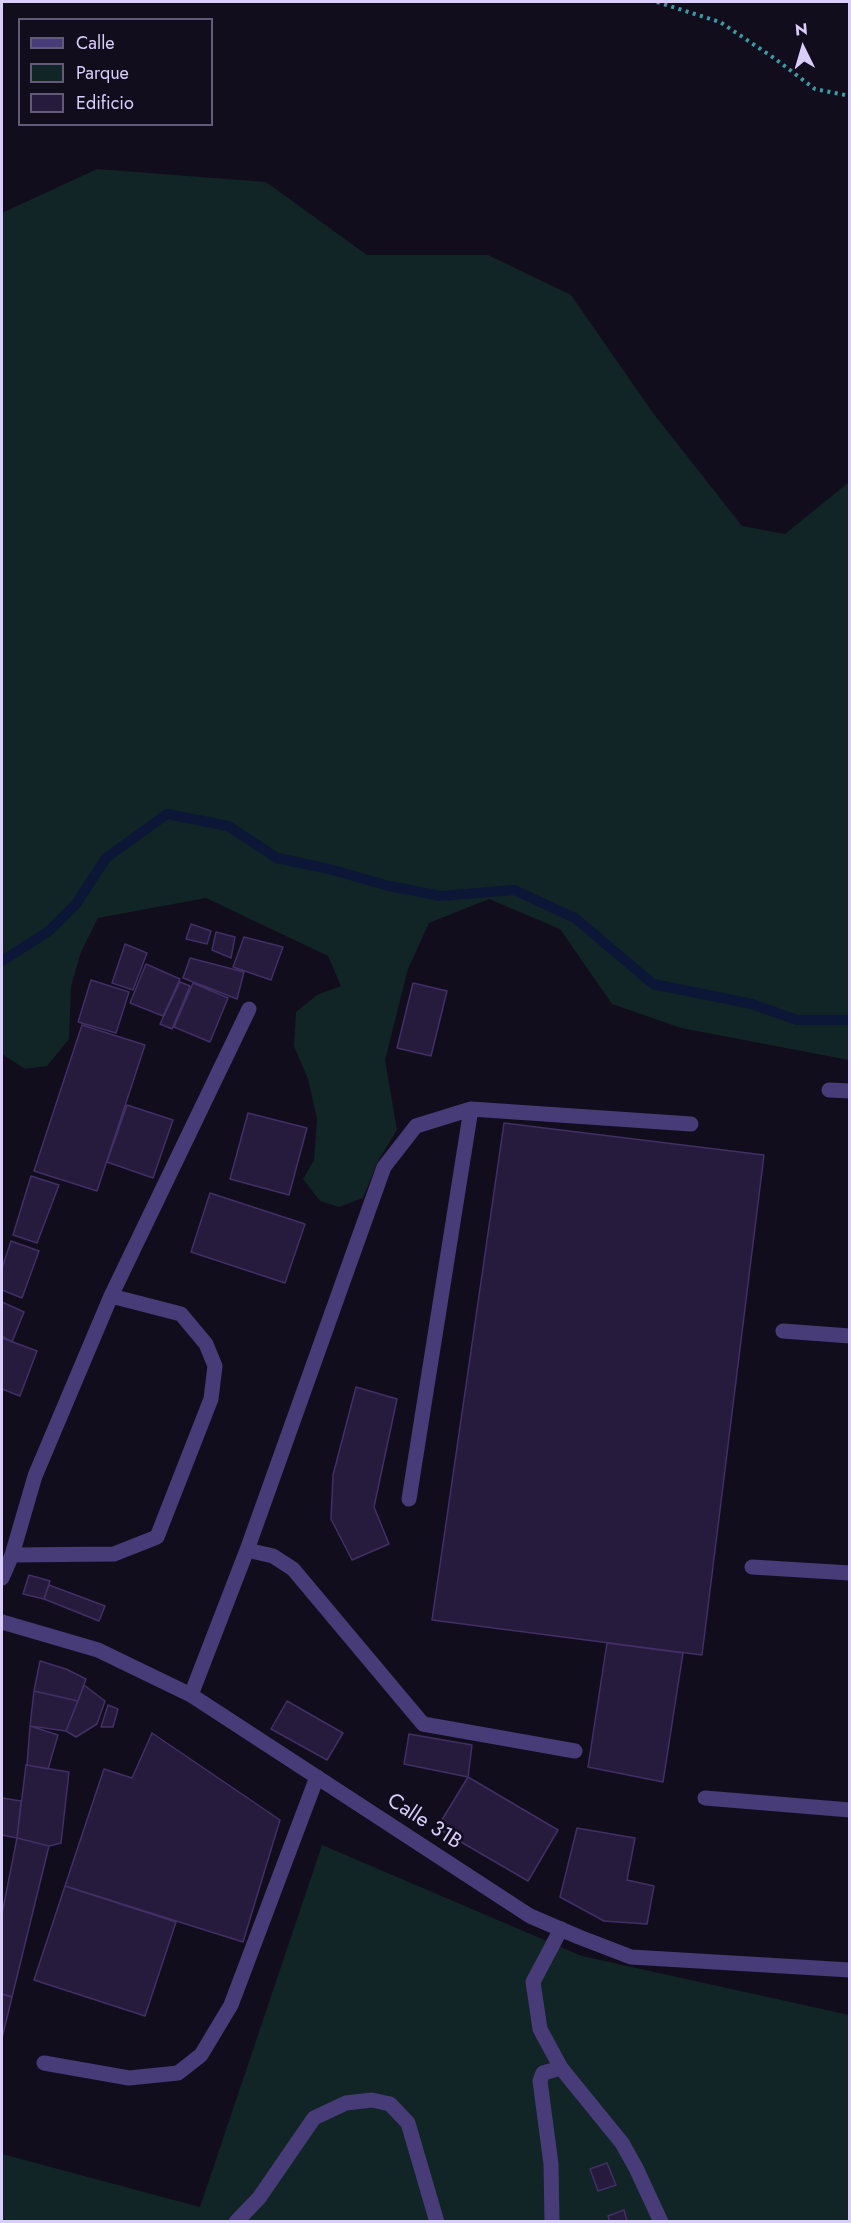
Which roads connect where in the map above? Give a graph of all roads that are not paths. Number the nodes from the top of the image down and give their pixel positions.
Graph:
1 (249, 1009) dead end
2 (829, 1090) dead end
3 (849, 1091) edge
4 (471, 1109) junction
5 (691, 1124) dead end
6 (111, 1296) junction
7 (783, 1331) dead end
8 (849, 1336) edge
9 (409, 1498) dead end
10 (247, 1550) junction
11 (12, 1555) junction
12 (752, 1567) dead end
13 (849, 1573) edge
14 (2, 1578) edge
15 (2, 1622) edge
16 (191, 1695) junction
17 (575, 1751) dead end
18 (317, 1776) junction
19 (705, 1798) dead end
20 (849, 1810) edge
21 (561, 1929) junction
22 (849, 1970) edge
23 (44, 2064) dead end
24 (561, 2068) junction
25 (236, 2222) edge
26 (437, 2222) edge
27 (552, 2222) edge
28 (662, 2222) edge

1 - 6 street
2 - 3 street
4 - 5 street
4 - 9 street
4 - 10 street
6 - 11 street
6 - 11 street
7 - 8 street
10 - 16 street
10 - 17 street
11 - 14 street
12 - 13 street
15 - 16 street, Calle 31B
16 - 18 street, Calle 31B
18 - 21 street, Calle 31B
18 - 23 street
19 - 20 street
21 - 22 street, Calle 31B
21 - 24 street
24 - 27 street
24 - 28 street
25 - 26 street

